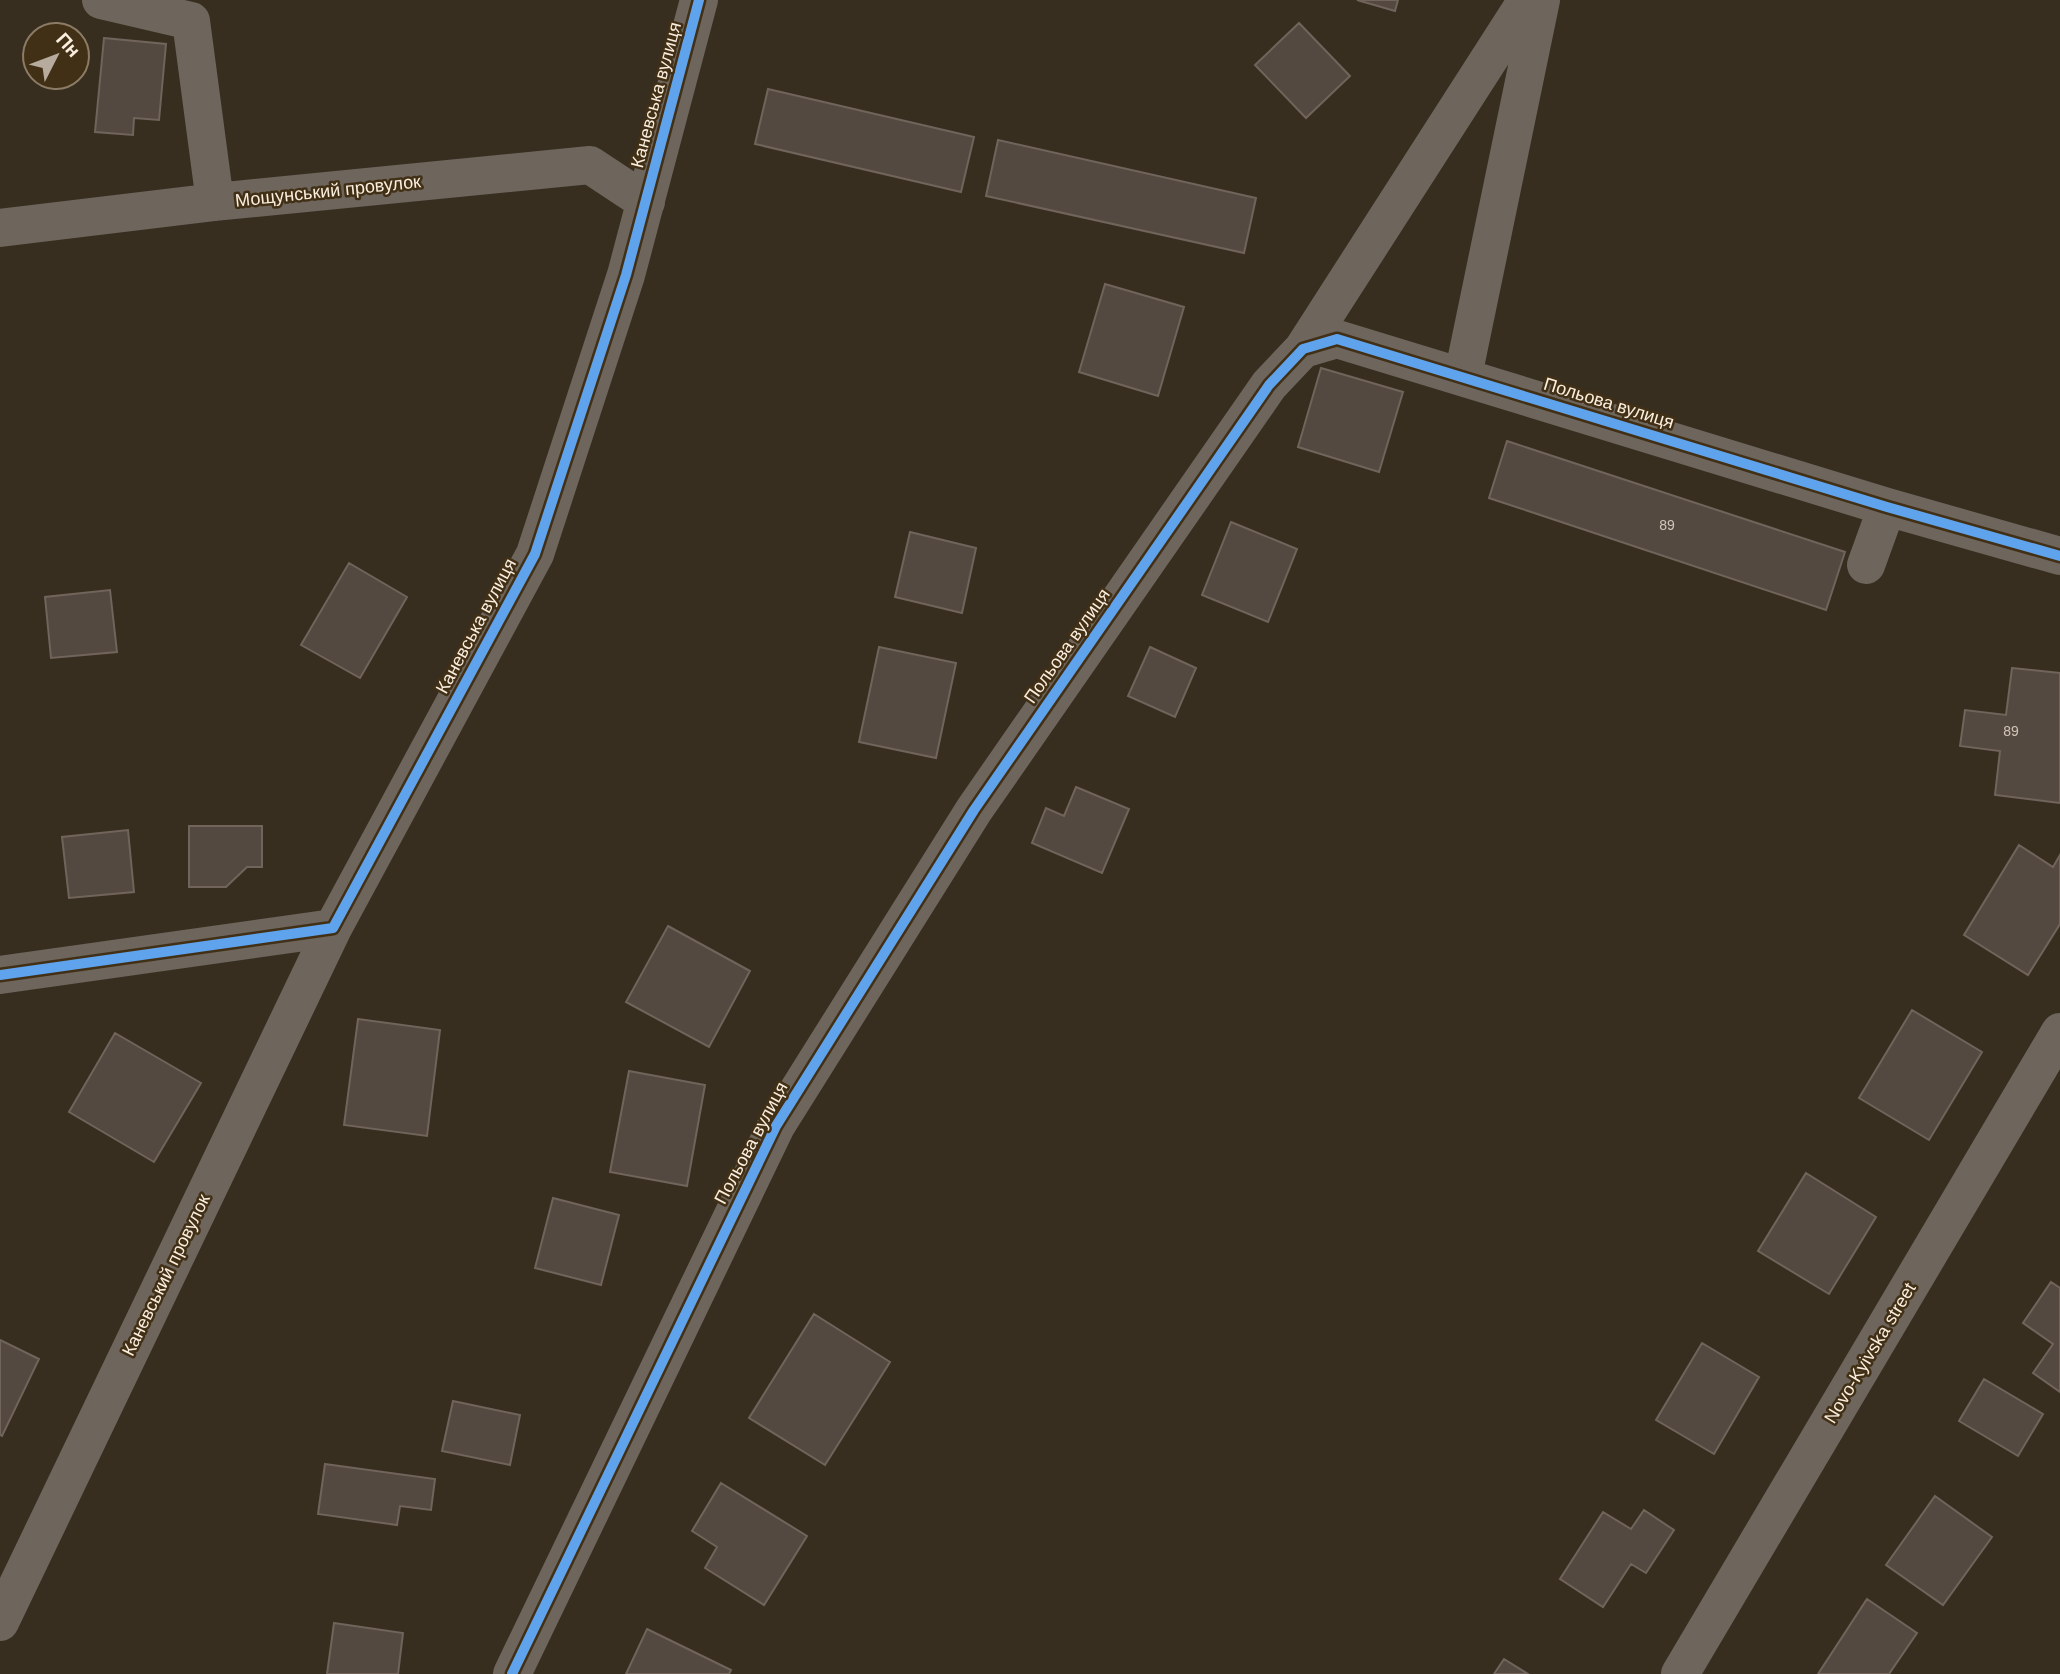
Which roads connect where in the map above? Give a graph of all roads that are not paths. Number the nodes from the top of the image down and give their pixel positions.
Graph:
1 (101, 0) edge
2 (699, 0) edge
3 (1527, 0) edge
4 (1541, 0) edge
5 (215, 202) junction
6 (646, 202) junction
7 (0, 228) edge
8 (1303, 349) junction
9 (1463, 376) junction
10 (1886, 507) junction
11 (2060, 556) edge
12 (1866, 565) dead end
13 (333, 928) junction
14 (0, 975) edge
15 (2060, 1032) edge
16 (0, 1622) edge
17 (512, 1674) edge
18 (1680, 1674) edge

1 - 5 street
2 - 6 street, Каневська вулиця
3 - 8 street
4 - 9 street
5 - 6 street, Мощунський провулок
5 - 7 street, Мощунський провулок
6 - 13 street, Каневська вулиця
8 - 9 street, Польова вулиця
8 - 17 street, Польова вулиця
9 - 10 street, Польова вулиця
10 - 11 street, Польова вулиця
10 - 12 street
13 - 14 street
13 - 16 street, Каневський провулок
15 - 18 street, Novo-Kyivska street

